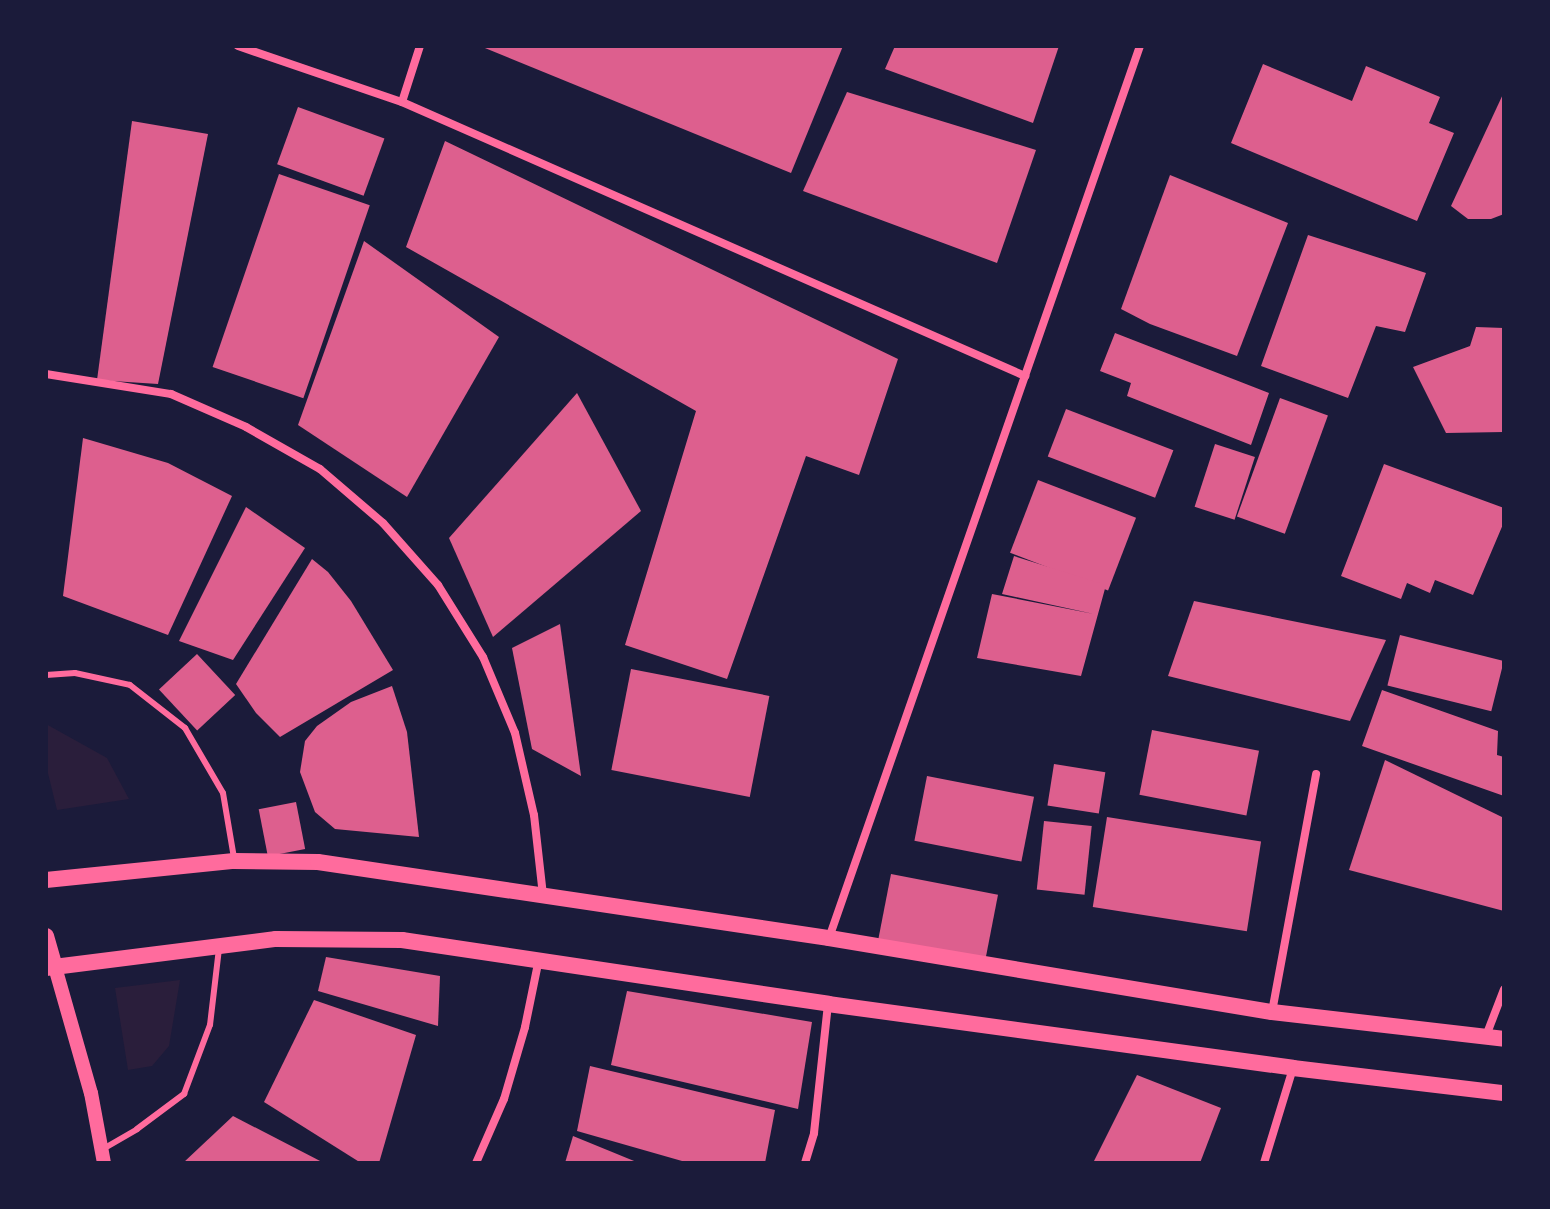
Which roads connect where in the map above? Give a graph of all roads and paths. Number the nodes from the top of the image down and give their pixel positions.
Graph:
1 (238, 46) edge
2 (420, 46) edge
3 (1140, 46) edge
4 (402, 102) junction
5 (46, 374) edge
6 (1025, 376) junction
7 (46, 675) edge
8 (1316, 774) dead end
9 (234, 861) junction
10 (46, 880) edge
11 (543, 896) junction
12 (46, 936) edge
13 (829, 938) junction
14 (220, 945) junction
15 (540, 958) junction
16 (51, 968) edge
17 (1504, 989) edge
18 (828, 1004) junction
19 (1272, 1012) junction
20 (1486, 1037) junction
21 (1504, 1039) edge
22 (1293, 1068) junction
23 (1504, 1093) edge
24 (104, 1156) edge
25 (476, 1163) edge
26 (805, 1163) edge
27 (1264, 1163) edge

1 - 4 street
2 - 4 street
3 - 6 street
4 - 6 street
5 - 11 street
6 - 13 street
7 - 9 lane
8 - 19 street
9 - 10 main road
9 - 11 main road
11 - 13 main road
12 - 16 main road
13 - 19 main road
14 - 15 main road
14 - 16 main road
14 - 24 lane
15 - 18 main road
15 - 25 street
16 - 24 street
17 - 20 street
18 - 22 main road
18 - 26 street
19 - 20 main road
20 - 21 main road
22 - 23 main road
22 - 27 street

